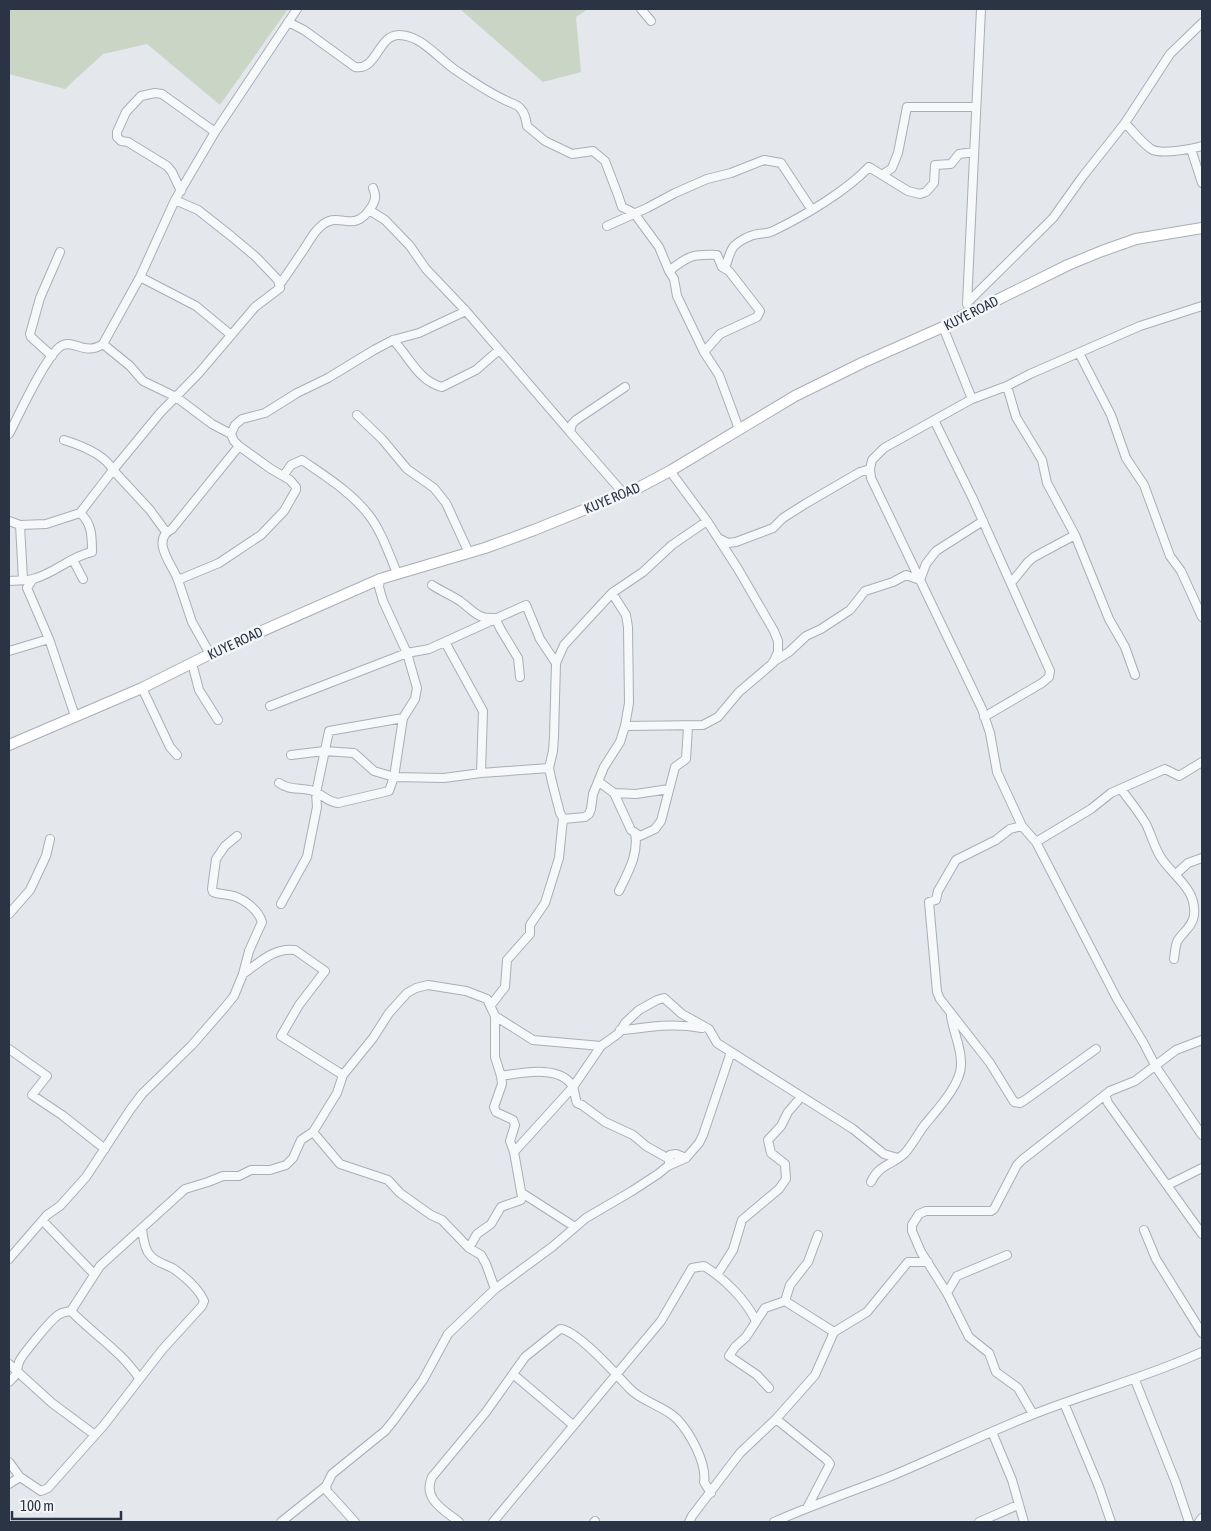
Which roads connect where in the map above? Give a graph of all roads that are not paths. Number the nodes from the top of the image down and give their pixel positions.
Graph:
1 (296, 9) edge
2 (642, 9) edge
3 (982, 9) edge
4 (651, 21) dead end
5 (288, 22) junction
6 (1202, 23) edge
7 (976, 107) junction
8 (1125, 123) junction
9 (215, 132) junction
10 (1202, 146) edge
11 (1191, 149) junction
12 (974, 152) junction
13 (882, 175) junction
14 (1202, 183) edge
15 (373, 188) dead end
16 (181, 191) junction
17 (175, 200) junction
18 (369, 210) junction
19 (812, 210) junction
20 (634, 213) junction
21 (607, 226) dead end
22 (1202, 228) edge
23 (60, 252) dead end
24 (725, 268) junction
25 (669, 271) junction
26 (140, 277) junction
27 (280, 284) junction
28 (1202, 306) edge
29 (967, 308) junction
30 (466, 310) junction
31 (943, 328) junction
32 (232, 336) junction
33 (393, 340) junction
34 (103, 344) junction
35 (499, 350) junction
36 (704, 352) junction
37 (1079, 353) junction
38 (52, 356) junction
39 (1007, 386) junction
40 (626, 387) dead end
41 (176, 397) junction
42 (972, 399) junction
43 (358, 415) dead end
44 (934, 420) junction
45 (740, 429) junction
46 (570, 432) junction
47 (9, 434) edge
48 (231, 434) junction
49 (64, 440) dead end
50 (240, 446) junction
51 (870, 469) junction
52 (113, 470) junction
53 (670, 471) junction
54 (284, 476) junction
55 (624, 494) junction
56 (80, 513) junction
57 (9, 520) edge
58 (707, 521) junction
59 (983, 521) junction
60 (20, 525) junction
61 (166, 532) junction
62 (1076, 535) junction
63 (716, 537) junction
64 (469, 553) junction
65 (72, 560) junction
66 (397, 573) junction
67 (33, 579) junction
68 (83, 579) dead end
69 (380, 579) junction
70 (23, 580) junction
71 (178, 580) junction
72 (920, 580) junction
73 (9, 581) edge
74 (1011, 583) junction
75 (432, 585) dead end
76 (612, 593) junction
77 (1202, 617) edge
78 (495, 618) junction
79 (48, 639) junction
80 (445, 642) junction
81 (9, 651) edge
82 (408, 653) junction
83 (210, 654) junction
84 (773, 662) junction
85 (192, 663) junction
86 (556, 663) junction
87 (1135, 675) dead end
88 (520, 677) dead end
89 (142, 688) junction
90 (270, 706) dead end
91 (75, 716) junction
92 (984, 717) junction
93 (403, 718) junction
94 (218, 720) dead end
95 (625, 726) junction
96 (688, 726) junction
97 (9, 745) edge
98 (324, 751) junction
99 (177, 755) dead end
100 (291, 756) dead end
101 (1202, 762) edge
102 (549, 768) junction
103 (481, 773) junction
104 (394, 776) junction
105 (599, 782) junction
106 (279, 783) dead end
107 (1121, 789) junction
108 (669, 790) junction
109 (316, 793) junction
110 (614, 793) junction
111 (563, 819) junction
112 (1022, 826) junction
113 (635, 833) junction
114 (237, 836) dead end
115 (50, 839) dead end
116 (1036, 842) junction
117 (1202, 858) edge
118 (1176, 874) junction
119 (619, 891) dead end
120 (281, 904) dead end
121 (9, 914) edge
122 (1174, 959) dead end
123 (243, 974) junction
124 (491, 1005) junction
125 (951, 1014) junction
126 (495, 1016) junction
127 (709, 1029) junction
128 (620, 1030) junction
129 (1202, 1040) edge
130 (601, 1046) junction
131 (9, 1049) edge
132 (1096, 1049) dead end
133 (731, 1052) junction
134 (1156, 1067) junction
135 (343, 1076) junction
136 (501, 1076) junction
137 (573, 1087) junction
138 (1105, 1096) junction
139 (801, 1097) junction
140 (313, 1132) junction
141 (1202, 1135) edge
142 (105, 1149) junction
143 (514, 1152) junction
144 (898, 1158) junction
145 (669, 1162) junction
146 (1202, 1168) edge
147 (871, 1182) dead end
148 (1168, 1185) junction
149 (522, 1193) junction
150 (43, 1221) junction
151 (575, 1227) junction
152 (142, 1228) junction
153 (1144, 1230) dead end
154 (1202, 1234) edge
155 (818, 1235) dead end
156 (469, 1248) junction
157 (921, 1252) junction
158 (1007, 1255) dead end
159 (9, 1259) edge
160 (915, 1262) junction
161 (928, 1262) junction
162 (94, 1274) junction
163 (717, 1275) junction
164 (495, 1289) junction
165 (948, 1293) junction
166 (785, 1301) junction
167 (750, 1308) junction
168 (765, 1308) junction
169 (71, 1311) junction
170 (756, 1321) junction
171 (834, 1332) junction
172 (1202, 1333) edge
173 (1202, 1352) edge
174 (9, 1364) edge
175 (18, 1373) junction
176 (513, 1374) junction
177 (617, 1375) junction
178 (139, 1378) junction
179 (1135, 1380) junction
180 (9, 1382) edge
181 (769, 1388) dead end
182 (1064, 1403) junction
183 (1033, 1414) junction
184 (776, 1418) junction
185 (573, 1425) junction
186 (992, 1432) junction
187 (95, 1436) junction
188 (9, 1462) edge
189 (20, 1477) junction
190 (9, 1484) edge
191 (326, 1486) junction
192 (711, 1493) junction
193 (1018, 1505) junction
194 (806, 1508) junction
195 (1202, 1518) edge
196 (281, 1522) edge
197 (355, 1522) edge
198 (459, 1522) edge
199 (493, 1522) edge
200 (689, 1522) edge
201 (774, 1522) edge
202 (979, 1522) edge
203 (1024, 1522) edge
204 (1109, 1522) edge
205 (1189, 1522) edge
206 (1199, 1522) edge

1 - 5 street
2 - 4 street
3 - 7 street
5 - 9 street
5 - 20 street
6 - 8 street
7 - 12 street
7 - 13 street
8 - 11 street
8 - 29 street
9 - 16 street
9 - 16 street
10 - 11 street
11 - 14 street
12 - 13 street
12 - 29 street
13 - 19 street
15 - 18 street
16 - 17 street
17 - 26 street
17 - 27 street
18 - 27 street
18 - 30 street
19 - 20 street
19 - 24 street
20 - 21 street
20 - 25 street
22 - 29 street, KUYE ROAD
23 - 38 street
24 - 25 street
24 - 36 street
25 - 36 street
26 - 32 street
26 - 34 street
27 - 32 street
28 - 37 street
29 - 31 street, KUYE ROAD
30 - 33 street
30 - 35 street
31 - 42 street
31 - 45 street, KUYE ROAD
32 - 41 street
33 - 35 street
33 - 48 street
34 - 38 street
34 - 41 street
35 - 46 street
36 - 45 street
37 - 39 street
37 - 77 street
38 - 47 street
39 - 42 street
39 - 62 street
40 - 46 street
41 - 48 street
41 - 52 street
42 - 44 street
43 - 64 street
44 - 51 street
44 - 59 street
45 - 53 street, KUYE ROAD
46 - 55 street
48 - 50 street
49 - 52 street
50 - 54 street
50 - 61 street
51 - 63 street
51 - 72 street
52 - 56 street
52 - 61 street
53 - 55 street, KUYE ROAD
53 - 58 street
54 - 66 street
54 - 71 street
55 - 64 street, KUYE ROAD
56 - 60 street
56 - 65 street
57 - 60 street
58 - 63 street
58 - 76 street
59 - 72 street
59 - 74 street
60 - 70 street
61 - 71 street
62 - 74 street
62 - 87 street
63 - 84 street
64 - 66 street, KUYE ROAD
65 - 67 street
65 - 68 street
66 - 69 street, KUYE ROAD
67 - 70 street
67 - 79 street
69 - 82 street
69 - 83 street, KUYE ROAD
70 - 73 street
71 - 83 street
72 - 84 street
72 - 92 street
74 - 92 street
75 - 78 street
76 - 86 street
76 - 95 street
78 - 80 street
78 - 86 street
78 - 88 street
79 - 81 street
79 - 91 street
80 - 82 street
80 - 103 street
82 - 90 street
82 - 93 street
83 - 85 street, KUYE ROAD
84 - 96 street
85 - 89 street, KUYE ROAD
85 - 94 street
86 - 102 street
89 - 91 street, KUYE ROAD
89 - 99 street
91 - 97 street, KUYE ROAD
92 - 112 street
93 - 98 street
93 - 104 street
95 - 96 street
95 - 105 street
96 - 108 street
98 - 100 street
98 - 104 street
98 - 109 street
101 - 107 street
102 - 103 street
102 - 111 street
103 - 104 street
104 - 109 street
105 - 110 street
105 - 111 street
106 - 109 street
107 - 116 street
107 - 118 street
108 - 110 street
108 - 113 street
109 - 120 street
110 - 113 street
111 - 124 street
112 - 116 street
112 - 125 street
113 - 119 street
114 - 123 street
115 - 121 street
116 - 134 street
117 - 118 street
118 - 122 street
123 - 135 street
123 - 142 street
124 - 126 street
124 - 135 street
125 - 132 street
125 - 144 street
126 - 130 street
126 - 136 street
127 - 128 street
127 - 128 street
127 - 133 street
128 - 130 street
129 - 134 street
130 - 137 street
131 - 142 street
133 - 139 street
133 - 145 street
134 - 138 street
134 - 141 street
135 - 140 street
136 - 137 street
136 - 143 street
137 - 143 street
137 - 145 street
138 - 148 street
138 - 157 street
139 - 144 street
139 - 163 street
140 - 152 street
140 - 156 street
142 - 150 street
143 - 149 street
144 - 147 street
145 - 151 street
146 - 148 street
148 - 154 street
149 - 151 street
149 - 156 street
150 - 159 street
150 - 162 street
151 - 164 street
152 - 162 street
152 - 178 street
153 - 172 street
155 - 166 street
156 - 164 street
157 - 160 street
157 - 161 street
158 - 165 street
160 - 161 street
160 - 171 street
161 - 165 street
162 - 169 street
163 - 167 street
163 - 177 street
164 - 191 street
165 - 183 street
166 - 168 street
166 - 171 street
167 - 168 street
167 - 170 street
168 - 170 street
169 - 175 street
169 - 178 street
170 - 181 street
171 - 184 street
173 - 179 street
174 - 175 street
175 - 180 street
175 - 187 street
176 - 177 street
176 - 185 street
176 - 198 street
177 - 185 street
177 - 192 street
178 - 187 street
179 - 182 street
179 - 205 street
182 - 183 street
182 - 204 street
183 - 186 street
184 - 192 street
184 - 194 street
185 - 199 street
186 - 193 street
186 - 194 street
187 - 189 street
188 - 189 street
189 - 190 street
191 - 196 street
191 - 197 street
192 - 200 street
193 - 202 street
193 - 203 street
194 - 201 street
195 - 206 street

